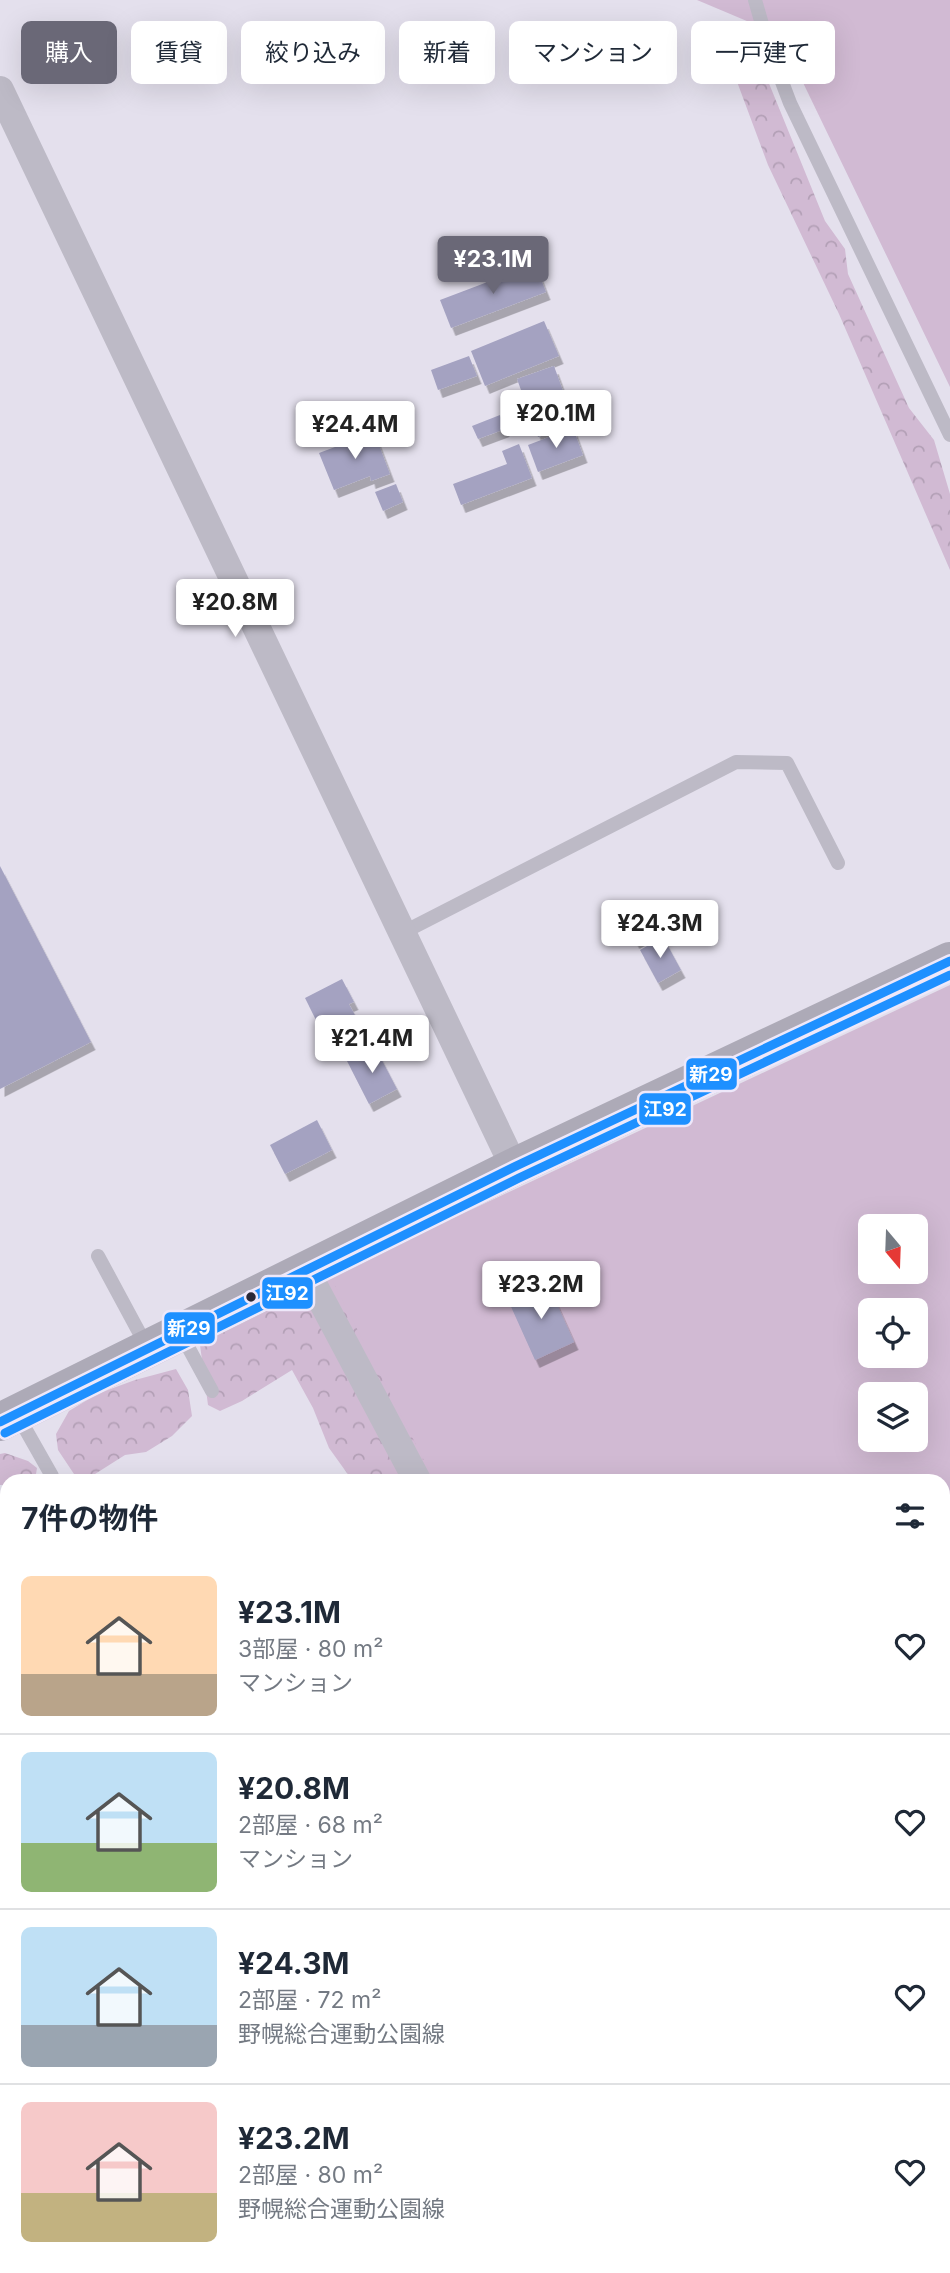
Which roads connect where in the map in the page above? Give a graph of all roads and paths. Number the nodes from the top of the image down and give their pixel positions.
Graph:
1 (755, 0) edge
2 (0, 90) edge
3 (950, 435) edge
4 (838, 863) dead end
5 (402, 933) junction
6 (950, 961) edge
7 (514, 1167) junction
8 (98, 1256) dead end
9 (306, 1271) junction
10 (164, 1341) junction
11 (212, 1391) dead end
12 (8, 1418) edge
13 (50, 1474) edge
14 (413, 1474) edge

1 - 3 lane
2 - 5 street
4 - 5 lane
5 - 7 street
6 - 7 main road
7 - 9 main road
8 - 10 lane
9 - 10 main road
9 - 14 street
10 - 11 lane
10 - 12 main road
12 - 13 lane

